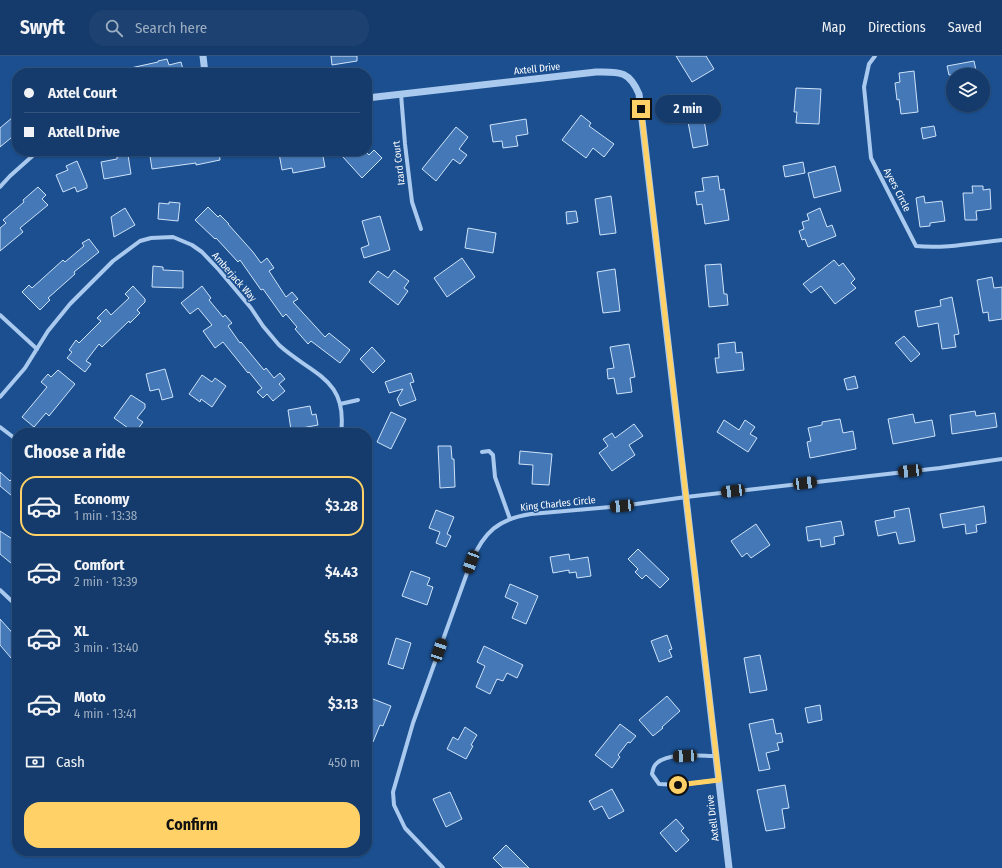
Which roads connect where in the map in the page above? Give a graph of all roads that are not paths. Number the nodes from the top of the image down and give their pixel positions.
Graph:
1 (203, 56) edge
2 (875, 56) edge
3 (204, 68) edge
4 (401, 94) junction
5 (372, 97) edge
6 (32, 156) edge
7 (0, 187) edge
8 (421, 229) dead end
9 (1002, 240) edge
10 (0, 315) edge
11 (37, 348) junction
12 (0, 398) edge
13 (358, 400) dead end
14 (340, 404) junction
15 (0, 427) edge
16 (341, 428) edge
17 (12, 436) edge
18 (482, 452) dead end
19 (1002, 459) edge
20 (686, 497) junction
21 (510, 519) junction
22 (0, 590) edge
23 (12, 601) edge
24 (716, 756) junction
25 (719, 780) junction
26 (443, 868) edge
27 (729, 868) edge

1 - 3 street
2 - 9 street, Ayers Circle
4 - 5 street, Axtell Drive
4 - 8 street, Izard Court
4 - 20 street, Axtell Drive
6 - 7 street
10 - 11 street
11 - 12 street, Amberjack Way
11 - 14 street, Amberjack Way
13 - 14 street
14 - 16 street, Amberjack Way
15 - 17 street
18 - 21 street
19 - 20 street, King Charles Circle
20 - 21 street, King Charles Circle
20 - 24 street, Axtell Drive
21 - 26 street, King Charles Circle
22 - 23 street
24 - 25 street, Axtell Drive
24 - 25 street
25 - 27 street, Axtell Drive

